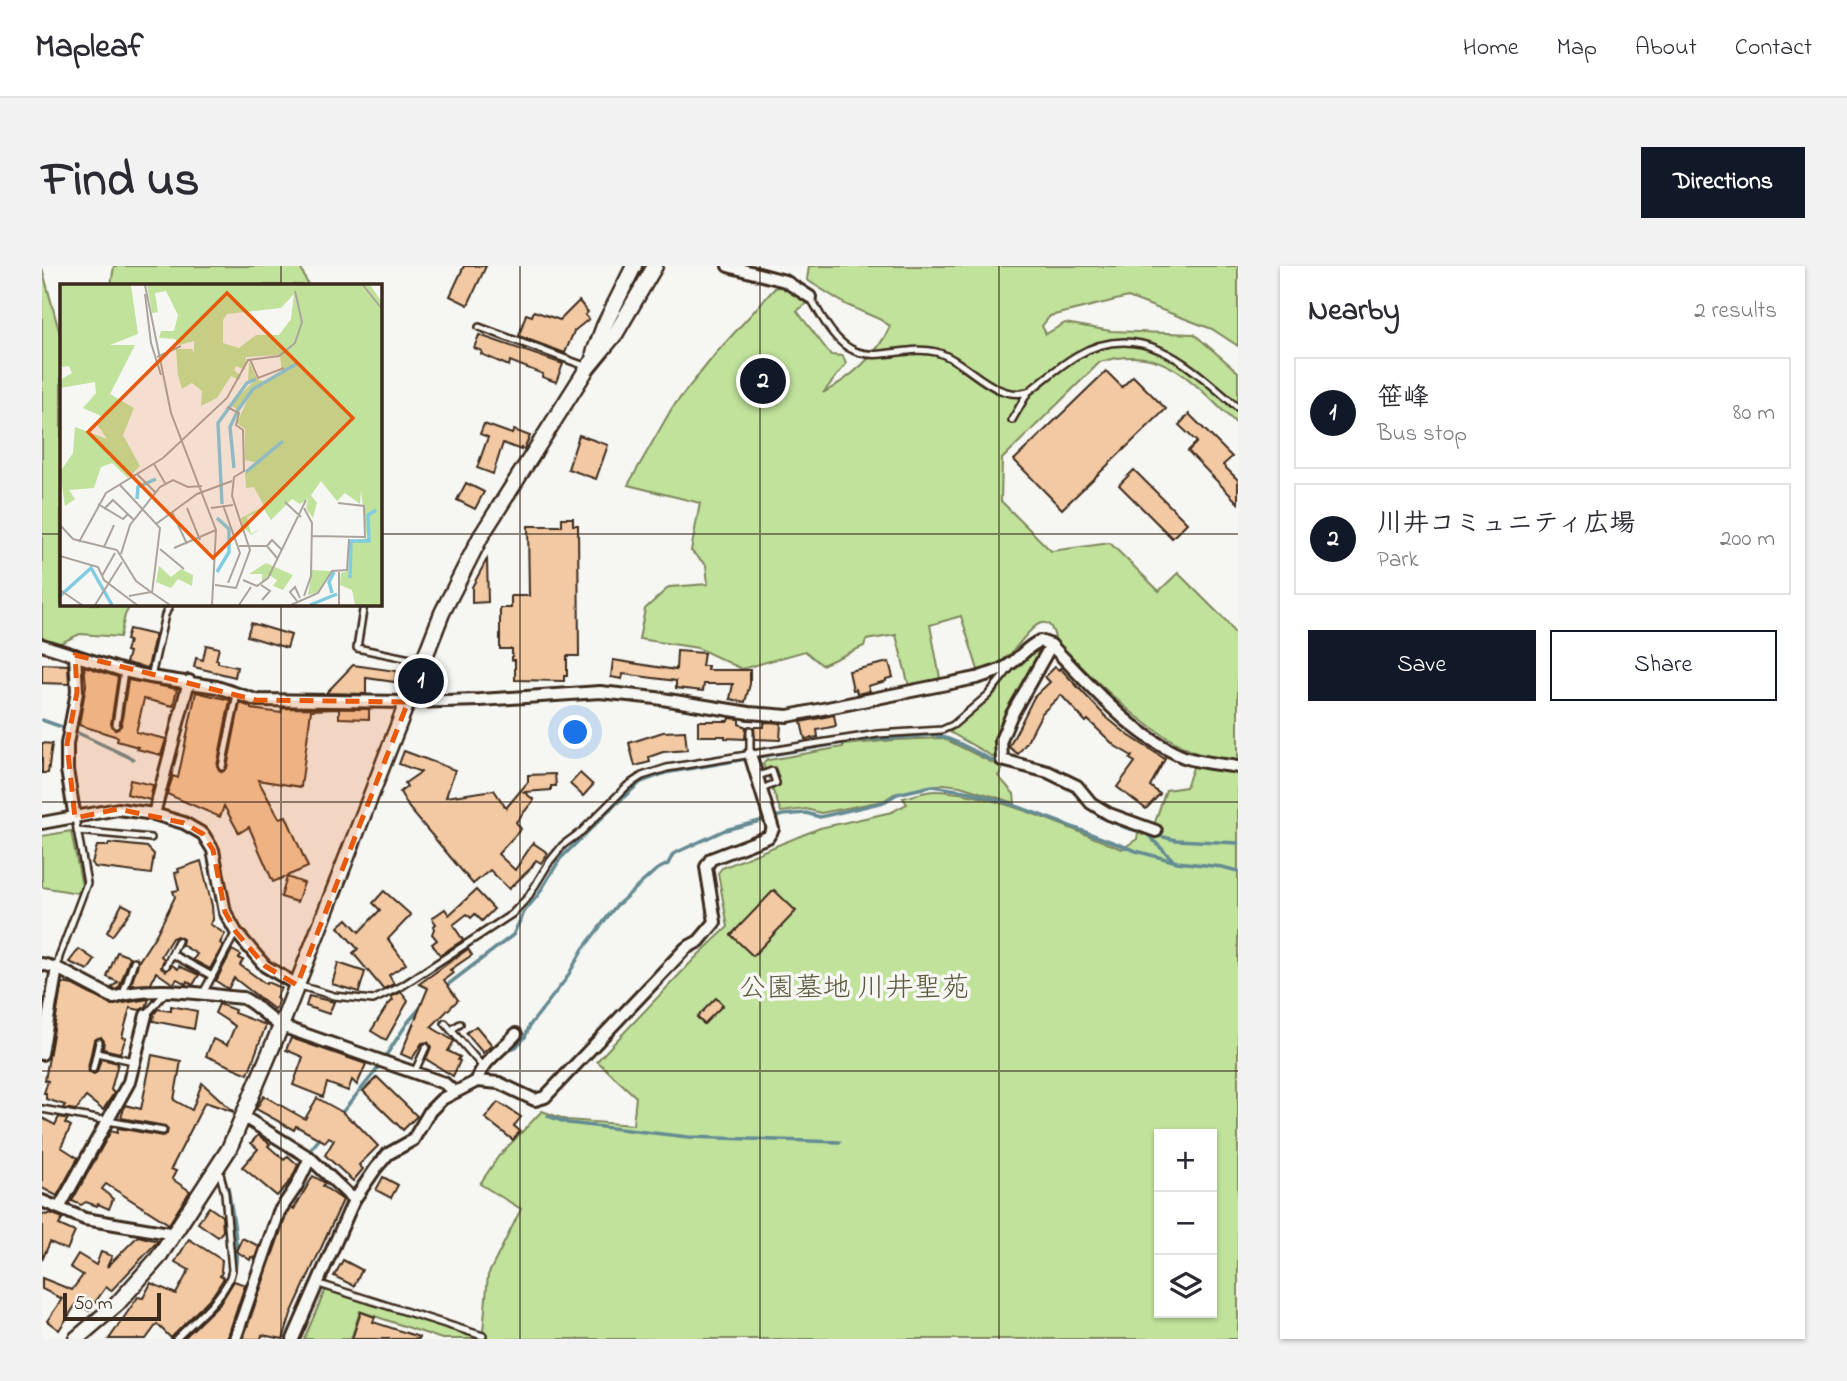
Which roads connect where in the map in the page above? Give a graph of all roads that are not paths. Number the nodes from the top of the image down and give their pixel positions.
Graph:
1 (634, 266) edge
2 (655, 266) edge
3 (728, 266) edge
4 (810, 297) joint
5 (479, 327) dead end
6 (588, 367) junction
7 (1028, 391) junction
8 (1238, 408) edge
9 (1012, 420) dead end
10 (169, 606) edge
11 (364, 606) edge
12 (42, 645) edge
13 (1051, 645) junction
14 (75, 655) junction
15 (424, 662) junction
16 (1013, 662) junction
17 (124, 671) junction
18 (151, 677) junction
19 (189, 681) junction
20 (237, 694) junction
21 (408, 702) junction
22 (116, 725) dead end
23 (750, 730) dead end
24 (750, 754) junction
25 (222, 767) dead end
26 (1238, 767) edge
27 (756, 777) junction
28 (760, 789) junction
29 (154, 814) junction
30 (75, 818) junction
31 (42, 823) edge
32 (77, 831) junction
33 (1156, 831) dead end
34 (151, 838) dead end
35 (236, 932) junction
36 (178, 941) dead end
37 (172, 954) junction
38 (134, 961) dead end
39 (42, 964) edge
40 (166, 966) dead end
41 (57, 968) junction
42 (212, 976) junction
43 (297, 985) junction
44 (166, 992) junction
45 (123, 994) junction
46 (202, 994) junction
47 (146, 1015) joint
48 (444, 1023) dead end
49 (460, 1024) dead end
50 (281, 1027) junction
51 (451, 1030) junction
52 (516, 1034) dead end
53 (99, 1042) dead end
54 (426, 1047) dead end
55 (97, 1053) junction
56 (42, 1055) edge
57 (133, 1061) junction
58 (483, 1067) junction
59 (93, 1069) dead end
60 (414, 1073) junction
61 (477, 1081) junction
62 (454, 1093) junction
63 (42, 1109) edge
64 (244, 1117) junction
65 (107, 1122) junction
66 (163, 1131) dead end
67 (310, 1158) junction
68 (218, 1167) junction
69 (354, 1200) junction
70 (44, 1204) edge
71 (59, 1208) junction
72 (175, 1234) junction
73 (316, 1283) junction
74 (483, 1336) dead end
75 (76, 1339) edge
76 (176, 1339) edge
77 (235, 1339) edge
78 (293, 1339) edge

1 - 6 street
2 - 6 street
3 - 4 street
4 - 7 lane
5 - 6 lane
6 - 15 street
7 - 8 lane
7 - 9 lane
10 - 18 lane
11 - 15 lane
12 - 14 street
13 - 16 street
13 - 26 street
13 - 33 street
14 - 17 street
14 - 30 street
15 - 21 street
16 - 21 street
16 - 24 lane
17 - 18 street
17 - 22 lane
18 - 19 street
19 - 20 street
19 - 29 street
20 - 21 street
20 - 25 lane
21 - 43 street
23 - 24 lane
24 - 27 street
24 - 43 lane
27 - 28 street
27 - 28 lane
28 - 61 street
29 - 30 street
29 - 35 street
30 - 31 street
30 - 32 lane
32 - 34 lane
32 - 41 lane
35 - 42 lane
35 - 43 street
36 - 37 lane
37 - 40 lane
37 - 42 lane
38 - 45 lane
39 - 41 street
41 - 45 street
41 - 56 street
42 - 46 lane
43 - 50 street
44 - 45 street
44 - 46 street
44 - 47 lane
46 - 50 street
47 - 57 street
48 - 51 lane
49 - 51 lane
50 - 60 street
50 - 64 street
51 - 58 lane
52 - 58 street
53 - 55 lane
54 - 60 lane
55 - 57 lane
55 - 59 lane
57 - 65 street
58 - 61 street
60 - 62 street
61 - 62 street
62 - 69 street
63 - 65 lane
64 - 67 street
64 - 68 street
65 - 66 lane
65 - 71 street
67 - 69 street
67 - 77 street
68 - 72 street
68 - 76 lane
69 - 73 street
70 - 71 street
71 - 72 street
72 - 75 street
73 - 74 lane
73 - 78 street

